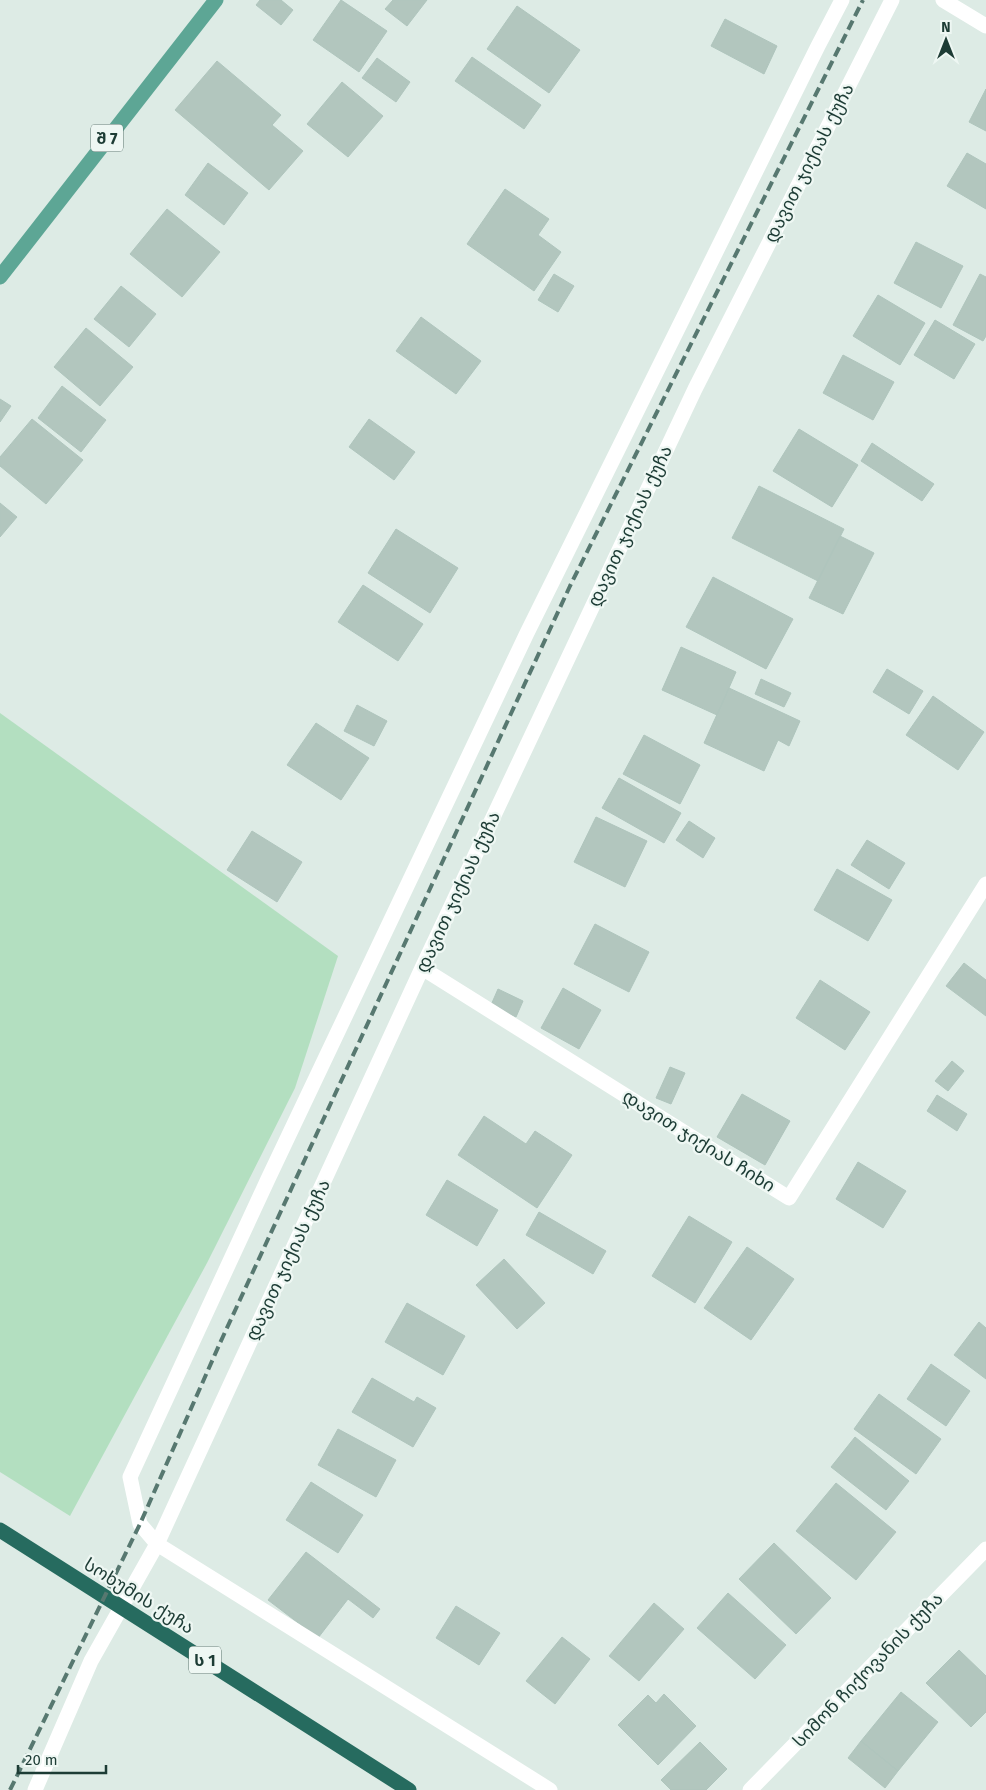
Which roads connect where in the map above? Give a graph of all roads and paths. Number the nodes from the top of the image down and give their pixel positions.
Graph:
1 (216, 0) edge
2 (842, 0) edge
3 (892, 0) edge
4 (944, 0) edge
5 (986, 26) edge
6 (0, 277) edge
7 (986, 884) edge
8 (422, 968) junction
9 (0, 1530) edge
10 (157, 1544) junction
11 (986, 1549) edge
12 (35, 1790) edge
13 (409, 1790) edge
14 (550, 1790) edge
15 (750, 1790) edge

1 - 6 main road, შ 7
2 - 10 street
3 - 8 street, დავით ჯიქიას ქუჩა
4 - 5 street
7 - 8 street, დავით ჯიქიას ჩიხი
8 - 10 street, დავით ჯიქიას ქუჩა
9 - 13 highway, სოხუმის ქუჩა / ს 1
10 - 12 street, დავით ჯიქიას ქუჩა
10 - 14 street
11 - 15 street, სიმონ ჩიქოვანის ქუჩა

